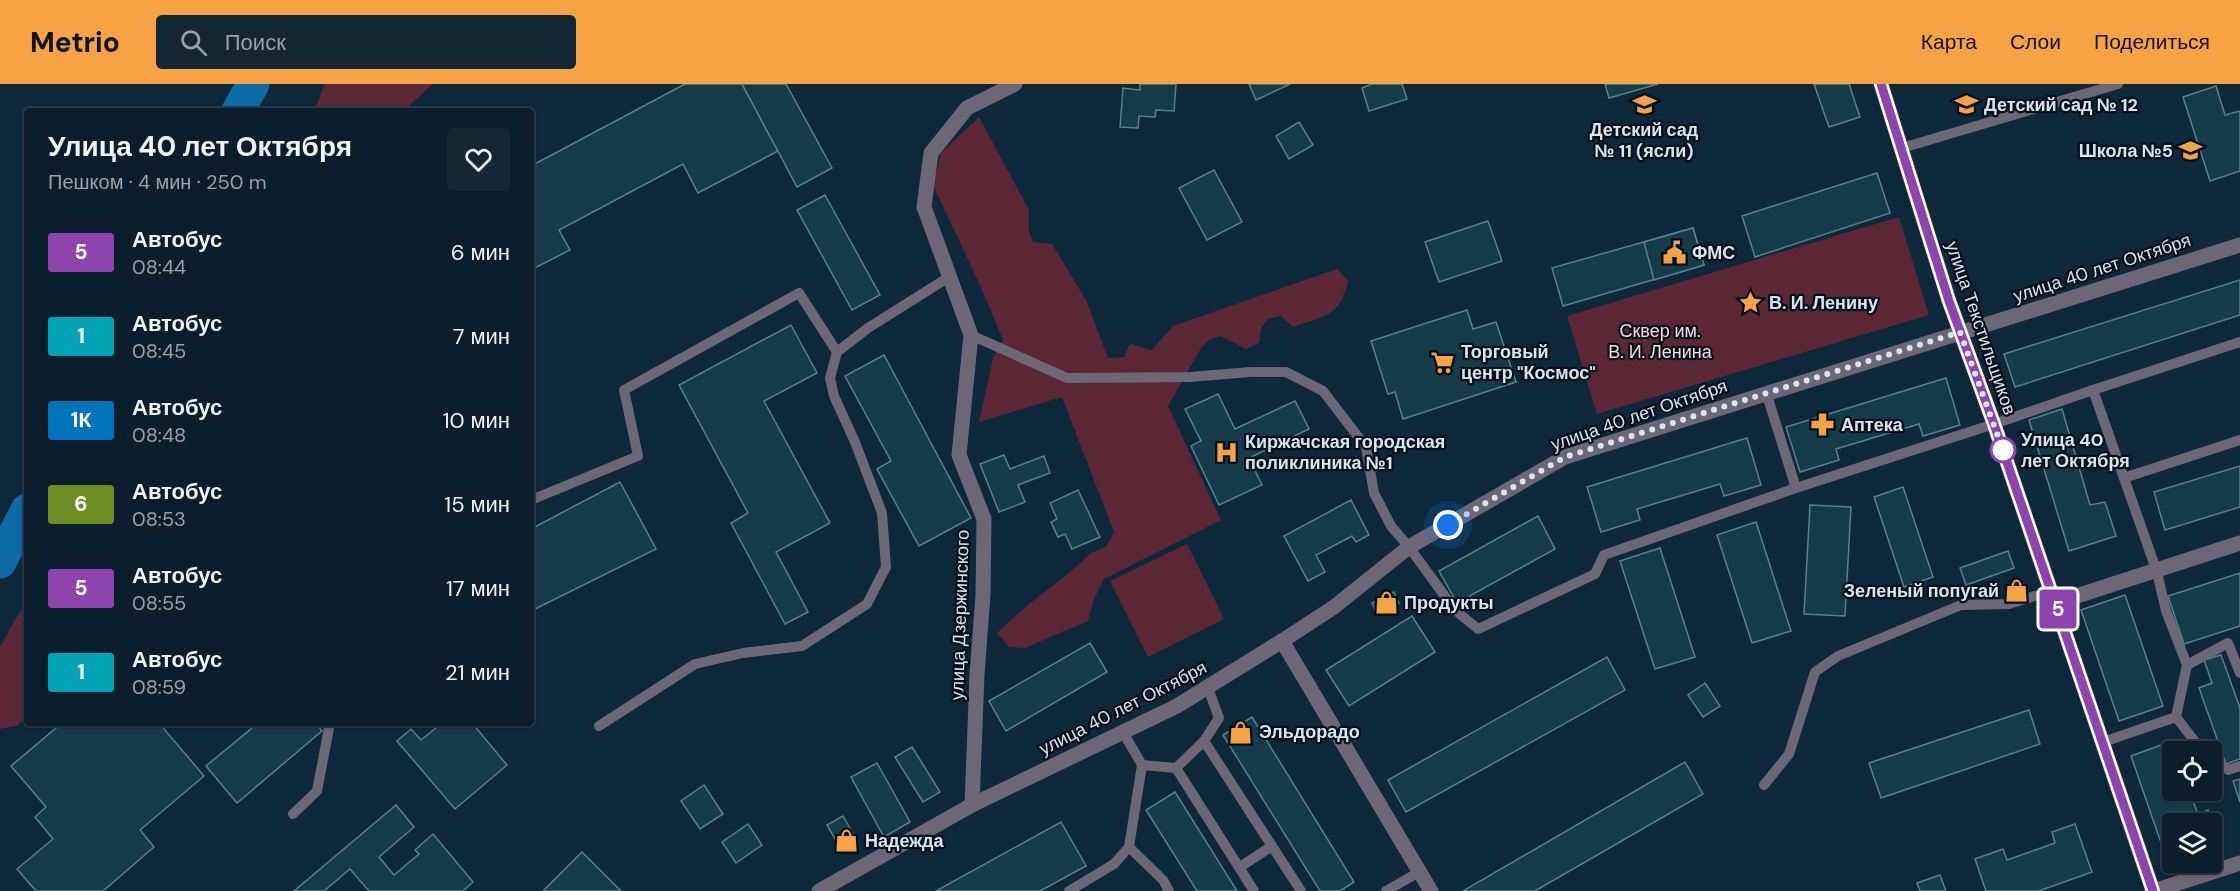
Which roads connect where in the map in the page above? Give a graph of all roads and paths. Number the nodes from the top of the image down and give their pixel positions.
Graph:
1 (1015, 84) edge
2 (1881, 84) edge
3 (2118, 84) edge
4 (1902, 148) junction
5 (2240, 245) edge
6 (949, 277) junction
7 (1960, 332) junction
8 (971, 335) junction
9 (2240, 342) edge
10 (837, 352) junction
11 (2093, 390) junction
12 (1766, 392) junction
13 (1994, 424) junction
14 (2240, 440) edge
15 (2124, 478) junction
16 (1796, 488) junction
17 (534, 499) edge
18 (2240, 543) edge
19 (1409, 547) junction
20 (2157, 572) junction
21 (2053, 597) junction
22 (2240, 639) edge
23 (1282, 641) junction
24 (2228, 643) junction
25 (2187, 665) junction
26 (2240, 673) edge
27 (1208, 688) junction
28 (2176, 717) junction
29 (329, 726) edge
30 (599, 726) dead end
31 (1123, 732) junction
32 (1204, 741) junction
33 (2194, 741) edge
34 (2103, 742) junction
35 (1142, 765) junction
36 (2222, 765) edge
37 (2240, 766) edge
38 (1176, 768) junction
39 (1764, 785) dead end
40 (972, 805) junction
41 (292, 814) dead end
42 (1272, 846) junction
43 (1129, 847) junction
44 (2240, 863) edge
45 (1240, 867) junction
46 (1419, 872) junction
47 (819, 891) edge
48 (1069, 891) edge
49 (1169, 891) edge
50 (1254, 891) edge
51 (1301, 891) edge
52 (1386, 891) edge
53 (1431, 891) edge
54 (2153, 891) edge

1 - 6 street, улица Дзержинского
2 - 4 street, улица Текстильщиков
3 - 4 lane
4 - 7 street, улица Текстильщиков
5 - 7 street, улица 40 лет Октября
6 - 8 street, улица Дзержинского
6 - 10 lane
7 - 12 street, улица 40 лет Октября
7 - 13 street, улица Текстильщиков
8 - 19 lane
8 - 40 street, улица Дзержинского
9 - 11 lane
10 - 17 lane
10 - 30 lane
11 - 13 lane
11 - 15 lane
12 - 16 lane
12 - 19 street, улица 40 лет Октября
13 - 16 lane
13 - 21 street, улица Текстильщиков
14 - 15 lane
15 - 20 lane
16 - 19 lane
18 - 20 street
19 - 23 street, улица 40 лет Октября
20 - 21 street
20 - 25 lane
21 - 34 street, улица Текстильщиков
21 - 39 lane
22 - 24 lane
23 - 27 street, улица 40 лет Октября
23 - 46 street
24 - 25 lane
24 - 26 lane
25 - 28 lane
27 - 31 street, улица 40 лет Октября
27 - 32 lane
28 - 33 lane
28 - 34 lane
29 - 41 lane
31 - 35 lane
31 - 40 street, улица 40 лет Октября
32 - 38 lane
32 - 42 lane
34 - 54 street, улица Текстильщиков
35 - 38 lane
35 - 43 lane
36 - 37 lane
38 - 45 lane
40 - 47 street, улица 40 лет Октября
42 - 45 lane
42 - 51 lane
43 - 48 lane
43 - 49 lane
44 - 54 street
45 - 50 lane
46 - 52 lane
46 - 53 street

